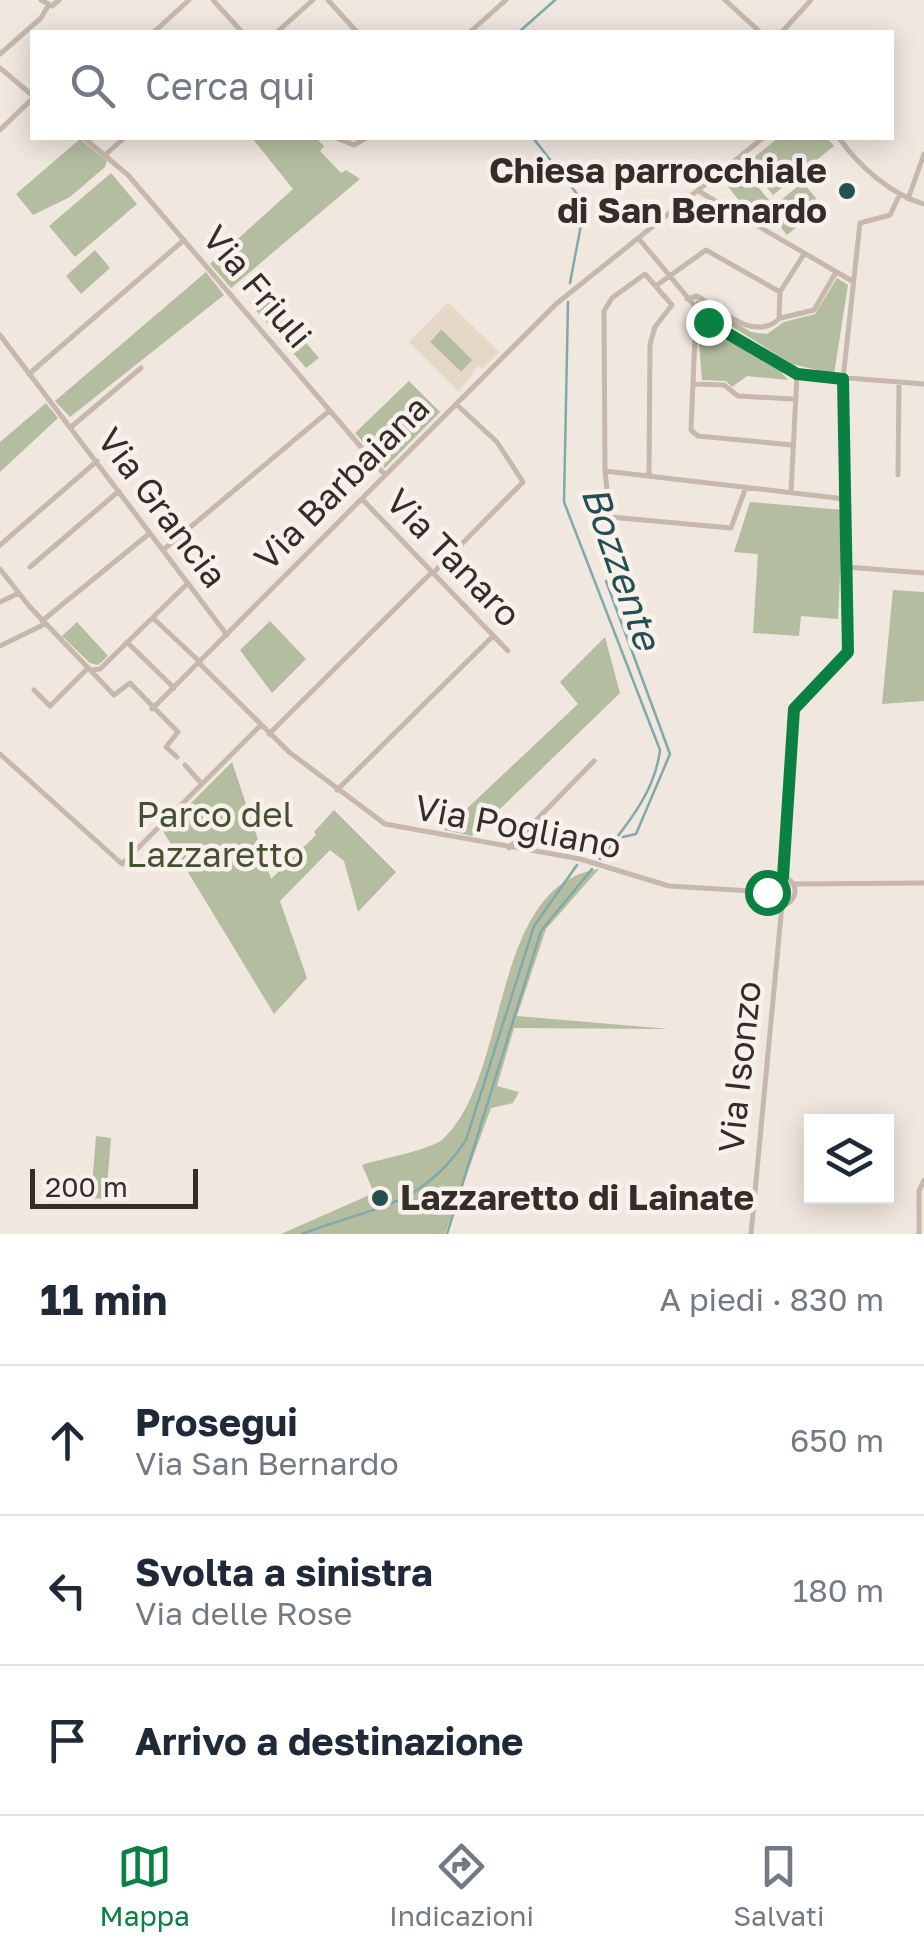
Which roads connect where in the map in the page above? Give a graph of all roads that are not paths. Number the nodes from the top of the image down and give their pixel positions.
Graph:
1 (42, 0) edge
2 (60, 0) edge
3 (189, 0) edge
4 (212, 0) edge
5 (313, 0) edge
6 (328, 0) edge
7 (506, 0) edge
8 (725, 0) edge
9 (810, 0) edge
10 (48, 6) junction
11 (156, 30) edge
12 (238, 30) edge
13 (279, 30) edge
14 (354, 30) edge
15 (472, 30) edge
16 (758, 30) edge
17 (784, 30) edge
18 (0, 54) edge
19 (0, 68) edge
20 (30, 95) edge
21 (30, 99) edge
22 (0, 130) edge
23 (86, 140) edge
24 (122, 140) edge
25 (758, 140) edge
26 (841, 140) edge
27 (924, 154) edge
28 (104, 155) junction
29 (700, 192) junction
30 (900, 194) junction
31 (908, 199) junction
32 (924, 204) edge
33 (640, 239) junction
34 (184, 240) junction
35 (804, 254) junction
36 (835, 274) junction
37 (669, 276) junction
38 (852, 281) junction
39 (657, 285) junction
40 (780, 292) junction
41 (687, 299) junction
42 (779, 318) junction
43 (708, 322) junction
44 (1, 338) edge
45 (141, 368) dead end
46 (29, 374) junction
47 (797, 374) junction
48 (843, 379) junction
49 (899, 383) junction
50 (695, 384) junction
51 (924, 384) edge
52 (794, 399) junction
53 (456, 404) junction
54 (329, 410) junction
55 (70, 428) junction
56 (792, 445) junction
57 (97, 462) junction
58 (604, 471) junction
59 (385, 475) junction
60 (898, 475) dead end
61 (649, 476) junction
62 (746, 487) junction
63 (119, 491) junction
64 (791, 492) junction
65 (362, 498) junction
66 (845, 499) junction
67 (150, 533) junction
68 (0, 545) edge
69 (163, 550) junction
70 (846, 566) junction
71 (30, 567) dead end
72 (0, 569) edge
73 (433, 572) junction
74 (924, 573) edge
75 (188, 583) junction
76 (19, 593) junction
77 (0, 602) edge
78 (152, 618) junction
79 (44, 623) junction
80 (227, 635) junction
81 (494, 636) junction
82 (127, 642) junction
83 (0, 646) edge
84 (508, 651) dead end
85 (199, 663) junction
86 (90, 669) junction
87 (174, 688) junction
88 (34, 690) dead end
89 (152, 709) junction
90 (260, 726) junction
91 (269, 734) junction
92 (0, 754) edge
93 (177, 757) dead end
94 (594, 761) dead end
95 (185, 765) dead end
96 (202, 784) junction
97 (337, 790) junction
98 (509, 848) junction
99 (783, 877) junction
100 (924, 882) edge
101 (793, 884) junction
102 (767, 892) junction
103 (782, 905) junction
104 (924, 1180) edge
105 (751, 1234) edge
106 (919, 1234) edge

1 - 10 street
2 - 10 street
3 - 11 street
4 - 12 street
5 - 13 street
6 - 14 street
7 - 15 street
8 - 16 street
9 - 17 street
10 - 18 street
19 - 20 street
21 - 22 street
23 - 28 street, Via Friuli
24 - 28 street
25 - 29 street, Via Barbaiana
26 - 30 street
27 - 31 street
28 - 34 street, Via Friuli
29 - 33 street, Via Barbaiana
29 - 35 street
30 - 31 street
30 - 38 street
31 - 32 street
33 - 37 street
33 - 53 street, Via Barbaiana
34 - 46 street
34 - 54 street, Via Friuli
35 - 36 street
35 - 40 street
36 - 38 street
36 - 42 street
37 - 39 street
37 - 40 street
37 - 41 street
38 - 48 street
39 - 58 street
39 - 61 street
40 - 42 street
41 - 42 street
41 - 43 street
43 - 47 street
43 - 50 street
44 - 46 street, Via Grancia
45 - 55 street
46 - 55 street, Via Grancia
47 - 48 street
47 - 52 street
48 - 49 street
48 - 66 street
49 - 51 street
49 - 60 street
50 - 52 street
50 - 56 street
52 - 56 street
53 - 59 street, Via Barbaiana
53 - 73 street
54 - 59 street, Via Friuli
54 - 69 street
55 - 57 street, Via Grancia
56 - 64 street
57 - 63 street, Via Grancia
57 - 68 street
58 - 61 street
58 - 62 street
59 - 65 street, Via Barbaiana
61 - 62 street
62 - 64 street
63 - 67 street, Via Grancia
63 - 71 street
64 - 66 street
65 - 73 street, Via Tanaro
65 - 80 street, Via Barbaiana
66 - 70 street
67 - 69 street, Via Grancia
67 - 79 street
69 - 75 street, Via Grancia
70 - 74 street
70 - 99 street
72 - 76 street
73 - 81 street, Via Tanaro
73 - 91 street
75 - 78 street
75 - 80 street, Via Grancia
76 - 77 street
76 - 79 street
78 - 82 street
78 - 85 street, Via Pogliano
79 - 83 street
79 - 86 street
80 - 85 street, Via Barbaiana
81 - 84 street, Via Tanaro
81 - 97 street
82 - 86 street
82 - 87 street
85 - 87 street, Via Barbaiana
85 - 90 street, Via Pogliano
86 - 88 street
86 - 89 street
87 - 89 street, Via Barbaiana
89 - 93 street
90 - 91 street, Via Pogliano
90 - 96 street
91 - 97 street, Via Pogliano
92 - 96 street
94 - 98 street
95 - 96 street
97 - 98 street, Via Pogliano
98 - 102 street, Via Pogliano
99 - 101 street
99 - 102 street
100 - 101 street
101 - 103 street
102 - 103 street
103 - 105 street, Via Isonzo
104 - 106 street

